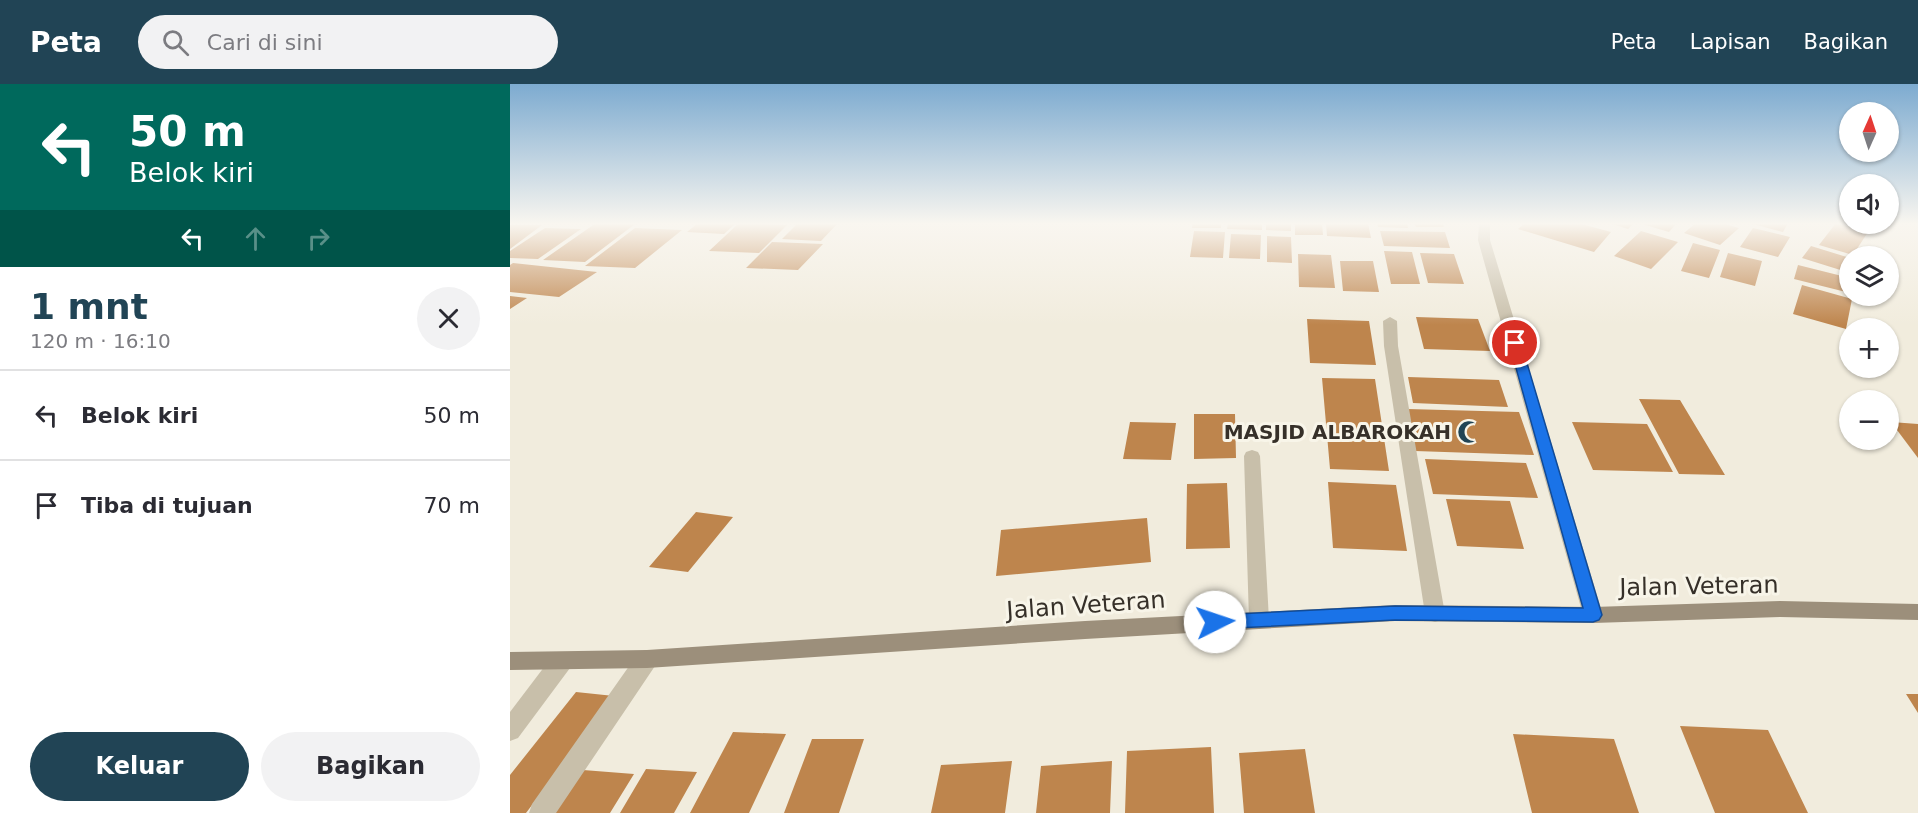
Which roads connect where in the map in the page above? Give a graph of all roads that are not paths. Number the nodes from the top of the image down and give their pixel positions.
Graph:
1 (1489, 257) edge
2 (1390, 321) dead end
3 (1252, 456) dead end
4 (1918, 612) edge
5 (1435, 614) junction
6 (1593, 615) junction
7 (1259, 620) junction
8 (647, 659) junction
9 (510, 661) edge
10 (562, 661) junction
11 (510, 730) edge
12 (541, 813) edge

1 - 6 street
2 - 5 street
3 - 7 street
4 - 6 main road, Jalan Veteran
5 - 6 main road, Jalan Veteran
5 - 7 main road, Jalan Veteran
7 - 8 main road, Jalan Veteran
8 - 10 main road, Jalan Veteran
8 - 12 street
9 - 10 main road, Jalan Veteran
10 - 11 street

